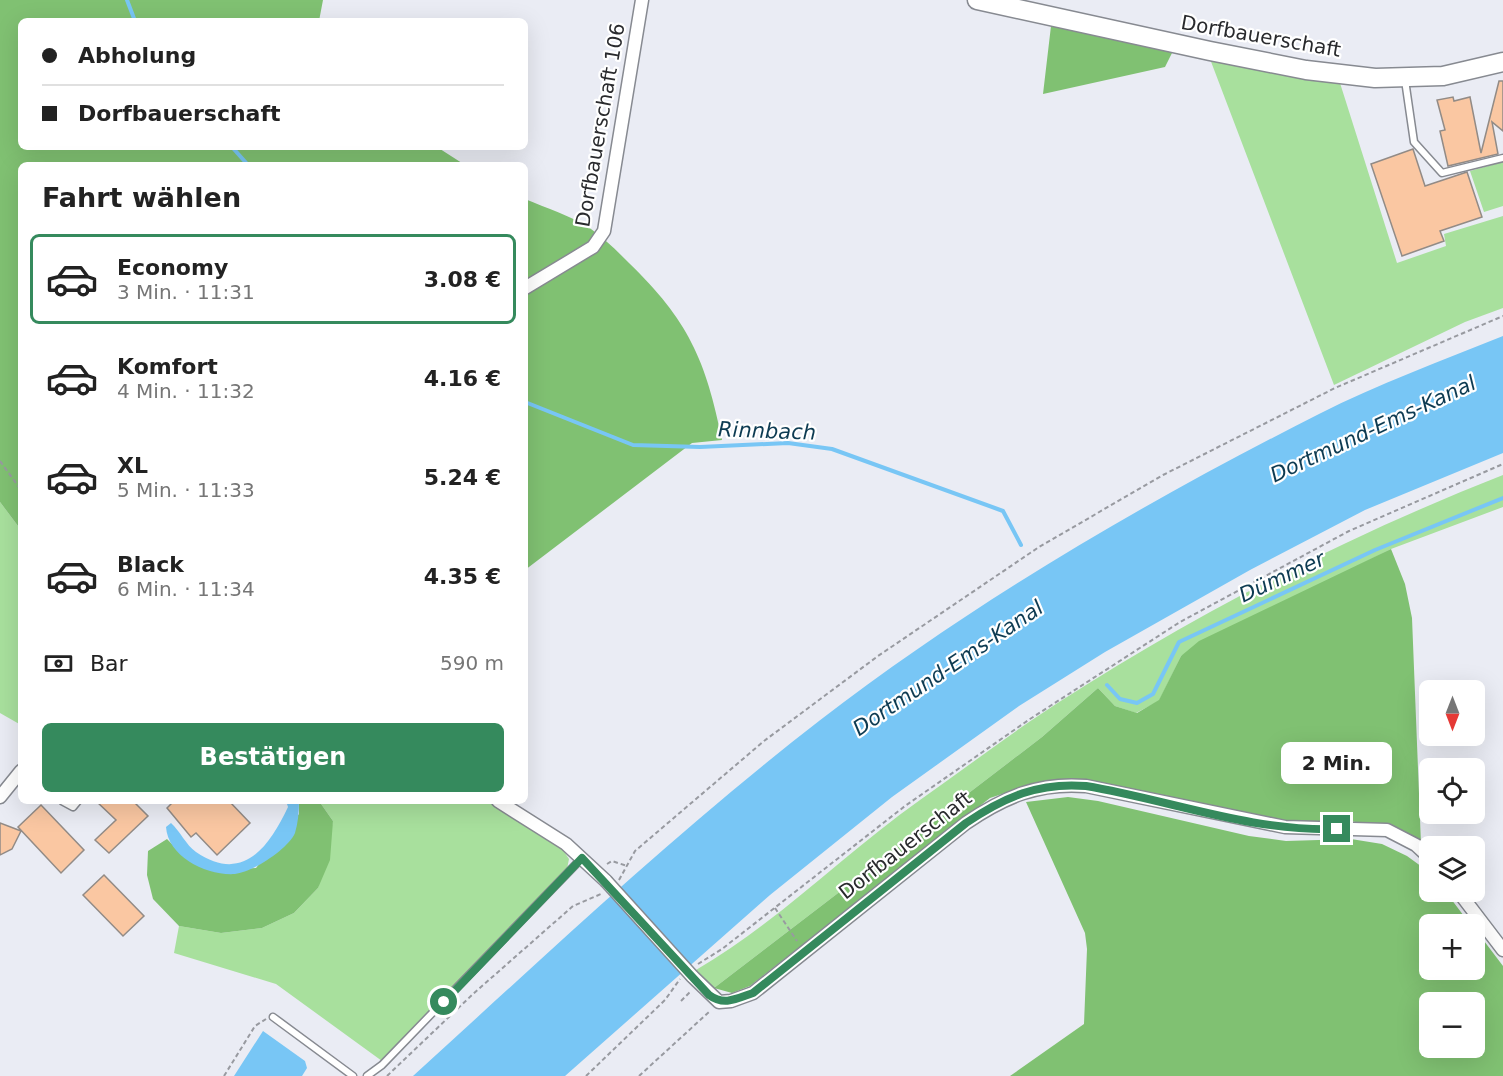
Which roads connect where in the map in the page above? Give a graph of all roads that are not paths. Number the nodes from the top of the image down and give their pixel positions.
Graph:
1 (642, 0) edge
2 (977, 0) edge
3 (1503, 62) edge
4 (1405, 80) junction
5 (1503, 158) edge
6 (528, 286) edge
7 (18, 777) edge
8 (0, 797) edge
9 (503, 804) edge
10 (1419, 848) edge
11 (582, 858) junction
12 (1466, 902) edge
13 (1503, 950) edge
14 (273, 1017) road end
15 (353, 1076) edge
16 (367, 1076) edge

1 - 6 street, Dorfbauerschaft 106
2 - 4 street, Dorfbauerschaft
3 - 4 street, Dorfbauerschaft
4 - 5 lane
7 - 8 street
9 - 11 street
10 - 11 street, Dorfbauerschaft, bridge
11 - 16 lane
12 - 13 street
14 - 15 lane

